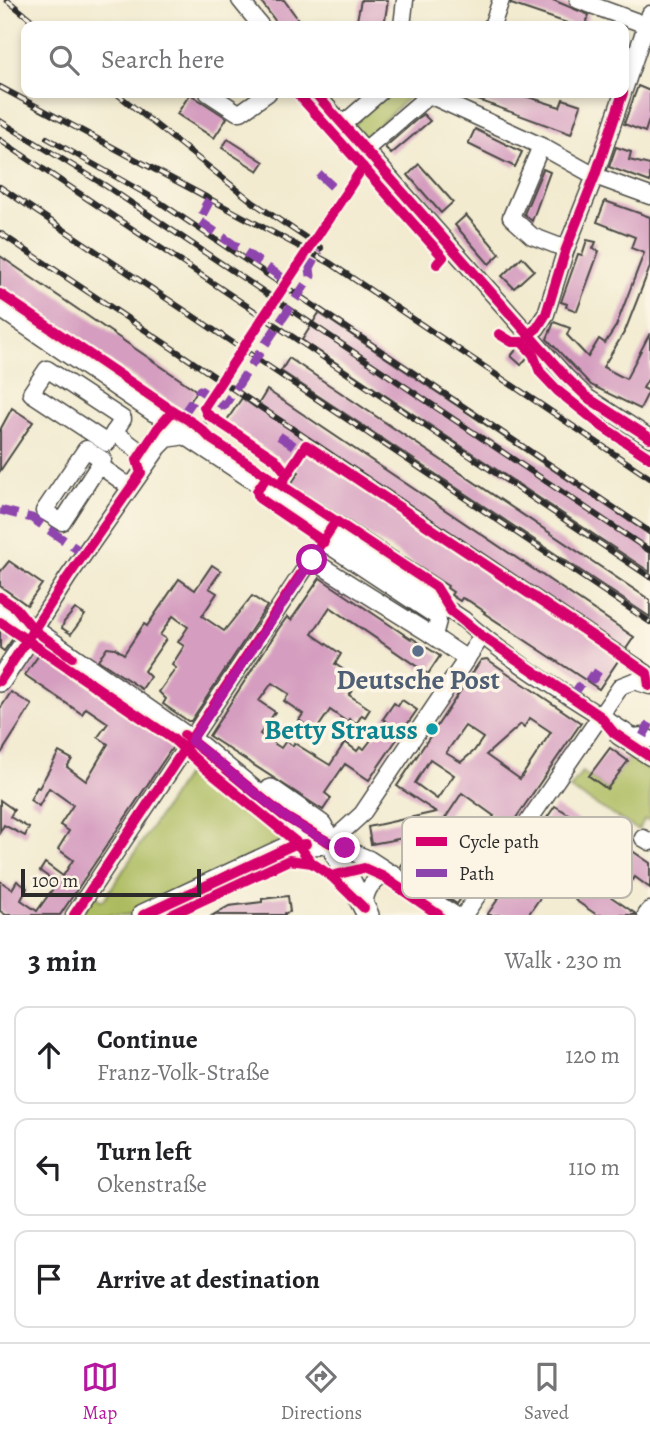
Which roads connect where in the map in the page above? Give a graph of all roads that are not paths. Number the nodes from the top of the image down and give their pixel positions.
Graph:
1 (240, 0) edge
2 (405, 0) edge
3 (501, 0) edge
4 (578, 0) edge
5 (648, 19) edge
6 (257, 21) edge
7 (403, 21) edge
8 (494, 21) edge
9 (629, 74) edge
10 (216, 98) edge
11 (261, 98) edge
12 (319, 98) edge
13 (373, 98) edge
14 (423, 98) edge
15 (436, 98) edge
16 (621, 98) edge
17 (342, 125) junction
18 (541, 146) junction
19 (365, 150) junction
20 (595, 176) junction
21 (650, 196) edge
22 (566, 249) junction
23 (0, 309) edge
24 (528, 335) junction
25 (153, 413) junction
26 (114, 432) junction
27 (649, 435) edge
28 (177, 436) junction
29 (154, 453) junction
30 (99, 465) dead end
31 (130, 487) junction
32 (327, 536) junction
33 (312, 560) junction
34 (0, 607) edge
35 (436, 616) junction
36 (34, 630) junction
37 (430, 634) junction
38 (482, 636) junction
39 (451, 648) junction
40 (467, 659) junction
41 (0, 681) edge
42 (650, 686) edge
43 (600, 716) junction
44 (650, 739) edge
45 (196, 744) junction
46 (650, 758) edge
47 (362, 814) junction
48 (531, 817) edge
49 (300, 828) junction
50 (330, 843) junction
51 (358, 853) junction
52 (393, 873) junction
53 (402, 879) edge
54 (430, 898) edge
55 (476, 898) edge
56 (650, 910) edge
57 (366, 912) edge
58 (74, 915) edge
59 (143, 915) edge
60 (455, 915) edge
61 (464, 915) edge
62 (646, 915) edge

1 - 6 street
2 - 7 street
3 - 8 street
4 - 5 street
5 - 9 street
10 - 11 street
12 - 17 street
13 - 17 street
14 - 19 street
15 - 18 street
16 - 20 street
17 - 19 street
18 - 20 street
18 - 22 street
19 - 24 street
20 - 21 street
20 - 22 street
22 - 24 street
23 - 25 street
24 - 27 street
25 - 28 street
25 - 29 street
26 - 26 street
26 - 29 street
28 - 29 street
28 - 32 street
29 - 31 street
30 - 31 street
31 - 36 street
32 - 33 street
32 - 35 street
32 - 38 street
33 - 37 street
33 - 45 street
34 - 36 main road
35 - 37 street
35 - 39 street
36 - 41 main road
36 - 45 main road
37 - 39 street
38 - 40 street
38 - 43 street
39 - 40 street
40 - 47 street
42 - 43 street
43 - 44 street
43 - 46 street
43 - 48 street
45 - 49 main road
45 - 58 street
47 - 50 street
47 - 51 street
49 - 50 main road
49 - 50 main road
49 - 59 main road
50 - 51 street
50 - 57 main road
51 - 52 street
52 - 53 street
52 - 57 street
54 - 60 street
55 - 61 street
56 - 62 street

